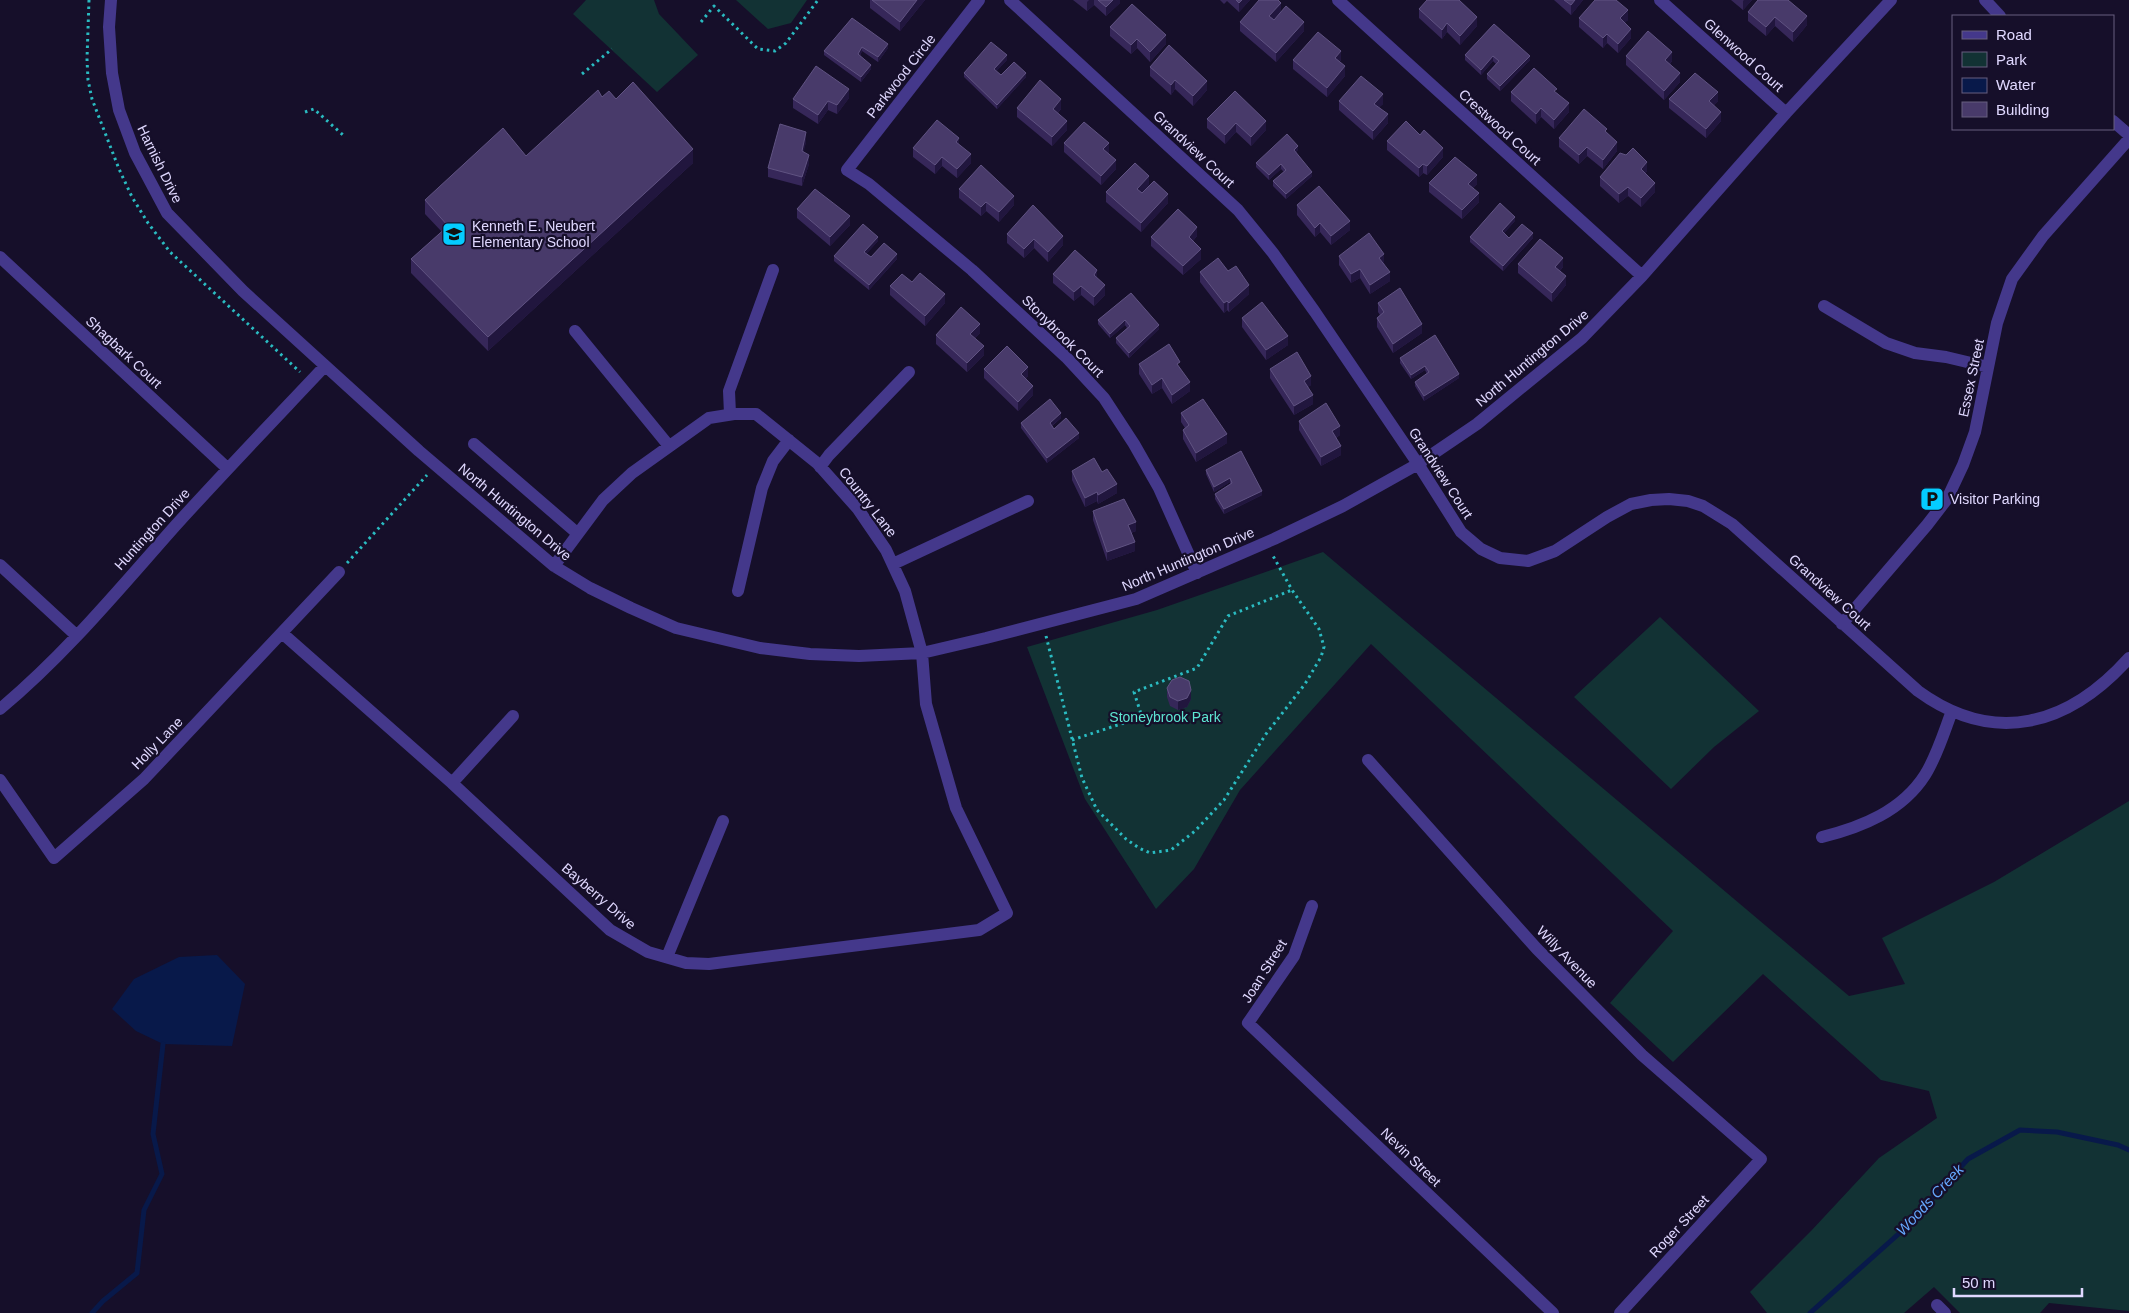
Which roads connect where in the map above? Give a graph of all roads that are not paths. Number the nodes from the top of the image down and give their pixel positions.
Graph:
1 (111, 0) edge
2 (979, 0) edge
3 (1010, 0) edge
4 (1338, 0) edge
5 (1660, 0) edge
6 (1891, 0) edge
7 (1985, 0) edge
8 (1999, 15) edge
9 (1786, 113) junction
10 (2114, 122) edge
11 (2129, 137) edge
12 (847, 170) joint
13 (0, 257) edge
14 (773, 270) dead end
15 (1642, 276) junction
16 (1824, 306) dead end
17 (575, 332) dead end
18 (325, 366) junction
19 (1988, 367) junction
20 (910, 372) dead end
21 (730, 414) junction
22 (789, 440) junction
23 (474, 444) dead end
24 (669, 446) junction
25 (1418, 464) junction
26 (820, 467) junction
27 (226, 468) junction
28 (1028, 501) dead end
29 (577, 533) junction
30 (893, 564) junction
31 (0, 565) edge
32 (554, 566) junction
33 (339, 572) road end
34 (1197, 573) junction
35 (738, 591) dead end
36 (1842, 624) junction
37 (282, 633) junction
38 (77, 636) junction
39 (922, 653) junction
40 (2129, 658) edge
41 (0, 709) edge
42 (1952, 711) junction
43 (513, 716) dead end
44 (1368, 760) dead end
45 (0, 780) edge
46 (452, 783) junction
47 (723, 821) dead end
48 (1822, 837) dead end
49 (1312, 906) dead end
50 (1007, 913) joint
51 (667, 958) junction
52 (1248, 1023) joint
53 (1761, 1159) joint
54 (1553, 1313) edge
55 (1620, 1313) edge

1 - 18 street, Harnish Drive
2 - 12 street, Parkwood Circle
3 - 25 street, Grandview Court
4 - 15 street, Crestwood Court
5 - 9 street, Glenwood Court
6 - 9 street, North Huntington Drive
7 - 8 street
9 - 15 street, North Huntington Drive
10 - 11 street
11 - 19 street, Essex Street
12 - 34 street, Stonybrook Court
13 - 27 street, Shagbark Court
14 - 21 street
15 - 25 street, North Huntington Drive
16 - 19 street
17 - 24 street
18 - 27 street, Huntington Drive
18 - 32 street, North Huntington Drive
19 - 36 street, Essex Street
20 - 26 street
21 - 22 street, Country Lane
21 - 24 street, Country Lane
22 - 26 street, Country Lane
22 - 35 street
23 - 29 street
24 - 29 street, Country Lane
25 - 34 street, North Huntington Drive
25 - 36 street, Grandview Court
26 - 30 street, Country Lane
27 - 38 street, Huntington Drive
28 - 30 street
29 - 32 street, Country Lane
30 - 39 street, Country Lane
31 - 38 street
32 - 39 street, North Huntington Drive
33 - 37 street, Holly Lane
34 - 39 street, North Huntington Drive
36 - 42 street, Grandview Court
37 - 45 street, Holly Lane
37 - 46 street, Bayberry Drive
38 - 41 street, Huntington Drive
39 - 50 street, Country Lane
40 - 42 street, Grandview Court
42 - 48 street
43 - 46 street
44 - 53 street, Willy Avenue
46 - 51 street, Bayberry Drive
47 - 51 street
49 - 52 street, Joan Street
50 - 51 street, Bayberry Drive
52 - 54 street, Nevin Street
53 - 55 street, Roger Street

